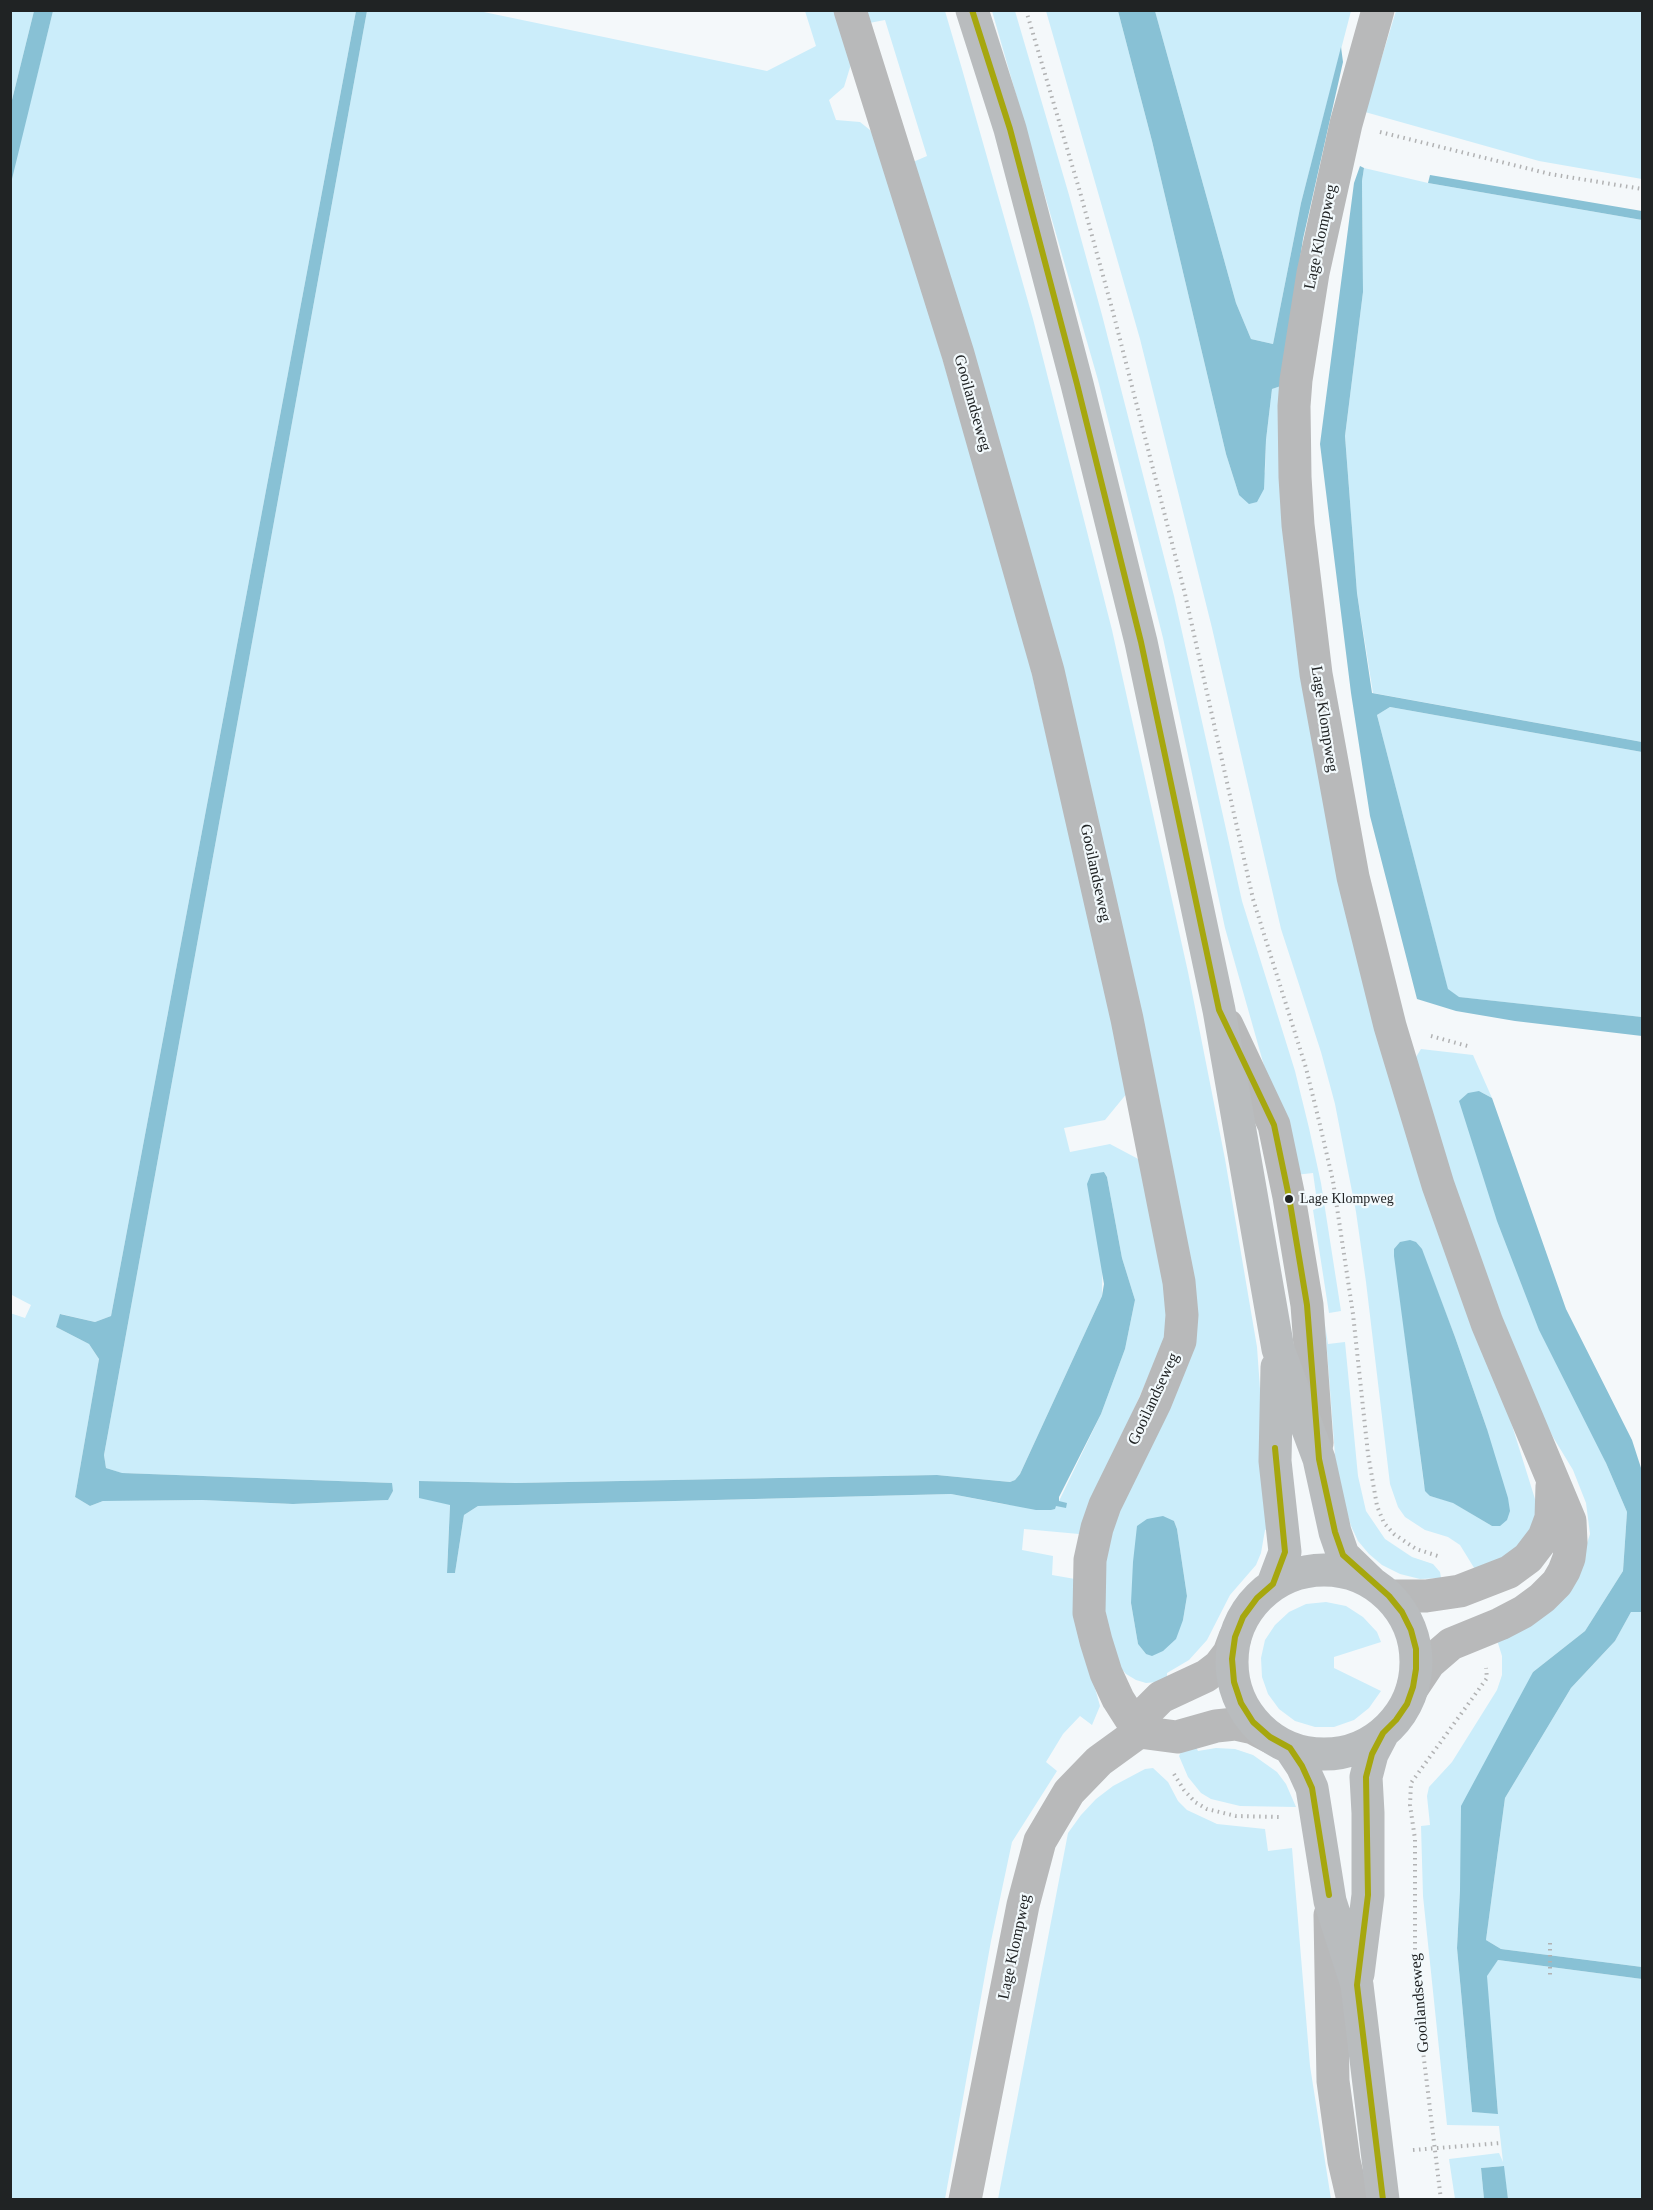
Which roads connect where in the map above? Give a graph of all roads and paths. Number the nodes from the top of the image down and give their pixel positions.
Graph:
1 (850, 10) edge
2 (972, 10) edge
3 (1026, 10) edge
4 (1378, 10) edge
5 (1346, 124) junction
6 (1642, 189) edge
7 (1220, 1010) junction
8 (1278, 1349) junction
9 (1318, 1459) junction
10 (1552, 1475) junction
11 (1274, 1584) junction
12 (1381, 1590) junction
13 (1460, 1591) junction
14 (1477, 1635) junction
15 (1235, 1637) junction
16 (1413, 1687) junction
17 (1138, 1732) junction
18 (1383, 1733) junction
19 (1280, 1742) junction
20 (1410, 1805) junction
21 (1368, 1813) junction
22 (1318, 1816) junction
23 (1330, 1901) junction
24 (1550, 1942) dead end
25 (1550, 1977) dead end
26 (1357, 1985) junction
27 (1501, 2143) dead end
28 (1435, 2149) junction
29 (1377, 2153) junction
30 (964, 2199) edge
31 (1353, 2199) edge
32 (1383, 2199) edge
33 (1441, 2199) edge

1 - 17 street, Gooilandseweg
2 - 7 main road
3 - 13 path
4 - 5 street, Lage Klompweg
5 - 6 path
5 - 10 street, Lage Klompweg
7 - 8 main road
7 - 9 street
8 - 9 main road
8 - 11 main road
9 - 12 main road
10 - 13 street, Lage Klompweg
10 - 14 street, Lage Klompweg
11 - 12 main road
11 - 15 main road
12 - 13 street, Lage Klompweg
12 - 16 main road
14 - 16 street, Lage Klompweg
14 - 20 path, Gooilandseweg
15 - 17 street, Lage Klompweg
15 - 19 main road
16 - 18 main road
17 - 19 street
17 - 22 path
17 - 30 street, Lage Klompweg
18 - 19 main road
18 - 21 main road
19 - 22 main road
20 - 21 path
20 - 28 path, Gooilandseweg
21 - 26 main road
22 - 23 main road
23 - 26 main road
23 - 31 street
24 - 25 path
26 - 29 main road
27 - 28 path
28 - 29 path
28 - 33 path, Gooilandseweg
29 - 32 main road

